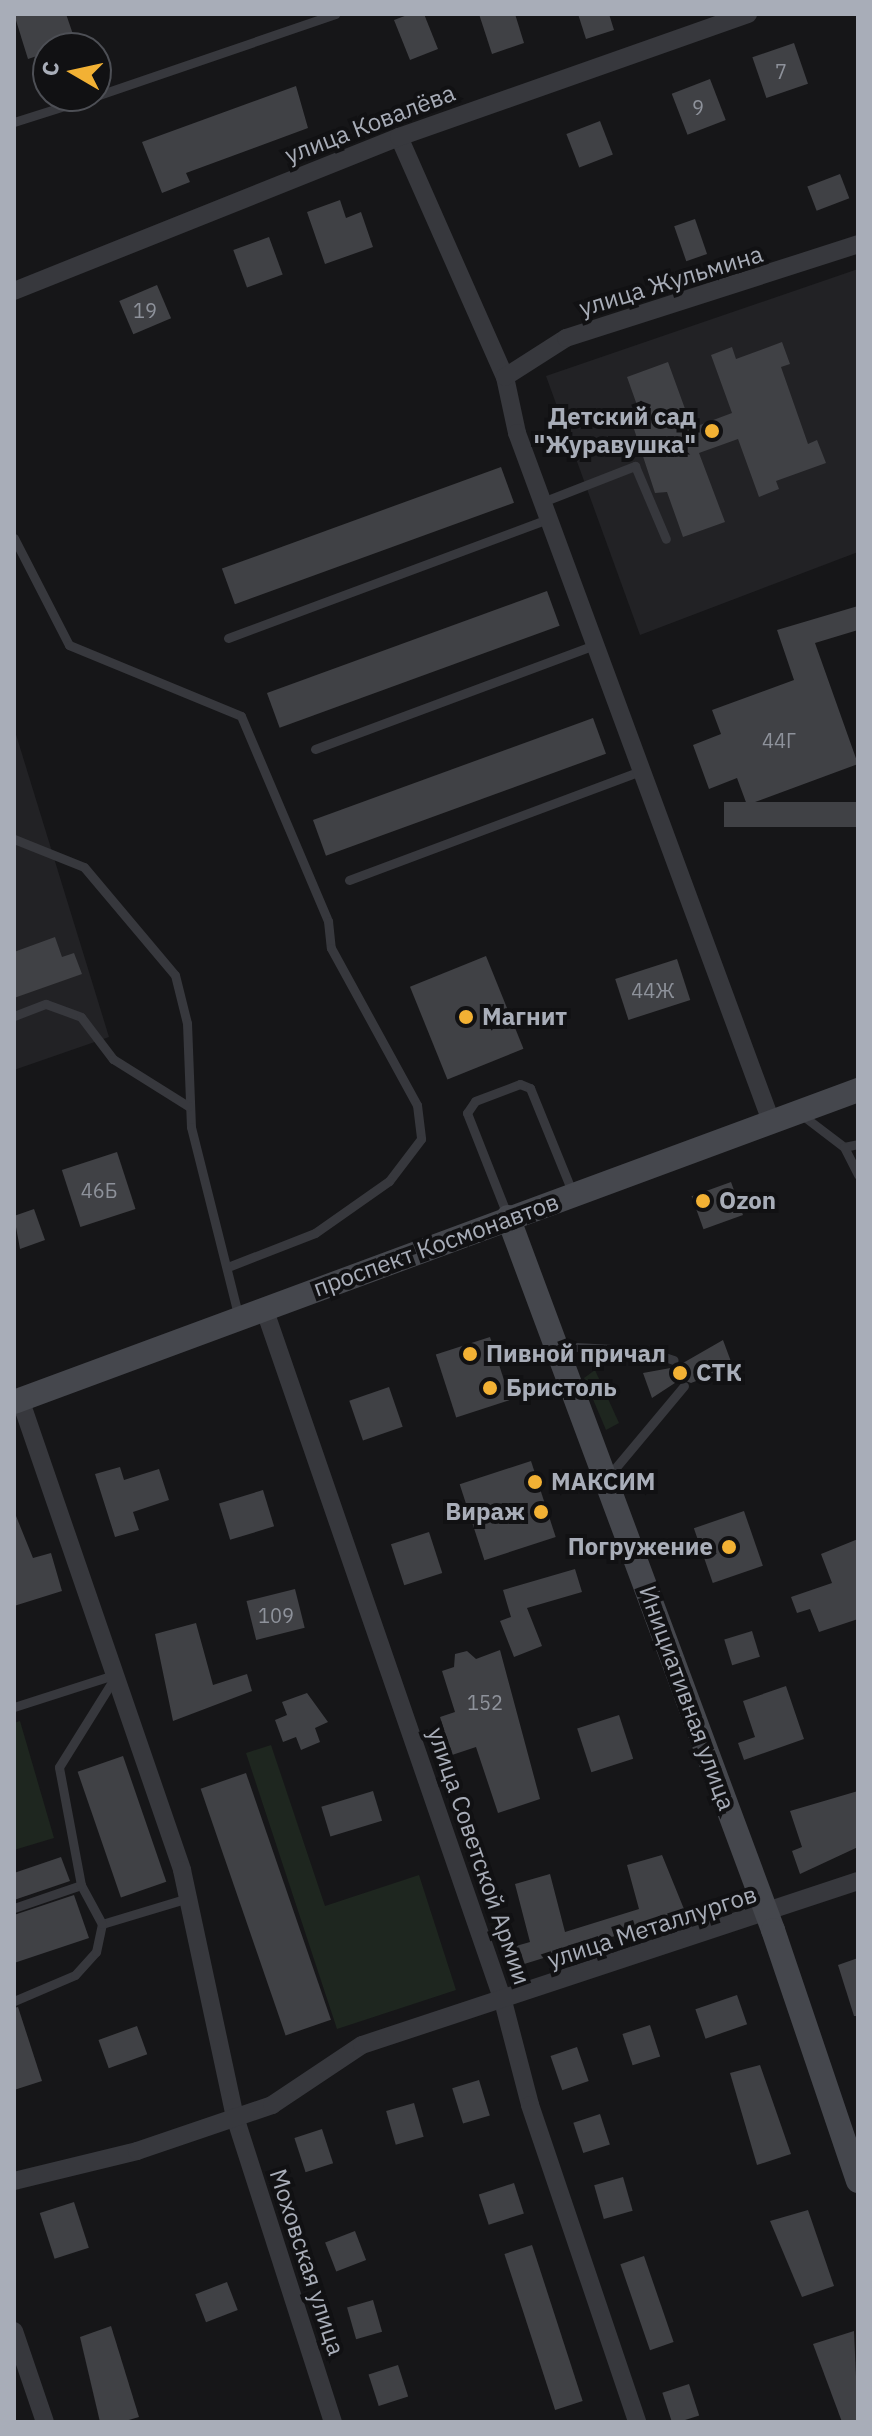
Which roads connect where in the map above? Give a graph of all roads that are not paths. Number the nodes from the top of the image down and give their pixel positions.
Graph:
1 (335, 14) edge
2 (748, 14) edge
3 (112, 91) edge
4 (46, 112) edge
5 (14, 122) edge
6 (399, 137) junction
7 (858, 244) edge
8 (14, 291) edge
9 (505, 377) junction
10 (547, 510) junction
11 (14, 538) edge
12 (666, 539) dead end
13 (228, 638) dead end
14 (598, 643) junction
15 (315, 749) dead end
16 (643, 770) junction
17 (14, 839) edge
18 (349, 880) dead end
19 (14, 1016) edge
20 (858, 1090) edge
21 (188, 1106) junction
22 (799, 1112) junction
23 (772, 1124) junction
24 (858, 1144) edge
25 (844, 1147) junction
26 (858, 1175) edge
27 (573, 1194) junction
28 (508, 1217) junction
29 (228, 1267) junction
30 (264, 1308) junction
31 (239, 1318) junction
32 (557, 1346) junction
33 (674, 1360) dead end
34 (684, 1386) dead end
35 (17, 1400) edge
36 (607, 1478) junction
37 (117, 1674) junction
38 (14, 1707) edge
39 (858, 1881) edge
40 (81, 1885) junction
41 (185, 1899) junction
42 (14, 1908) edge
43 (767, 1916) junction
44 (102, 1924) junction
45 (14, 2001) edge
46 (503, 2001) junction
47 (235, 2117) junction
48 (14, 2181) edge
49 (858, 2181) edge
50 (14, 2331) edge
51 (45, 2422) edge
52 (333, 2422) edge
53 (637, 2422) edge

1 - 3 lane
2 - 6 street, улица Ковалёва
4 - 5 lane
6 - 8 street, улица Ковалёва
6 - 9 street
7 - 9 street, улица Жульмина
9 - 10 street
10 - 12 lane
10 - 13 lane
10 - 14 street
11 - 29 lane
14 - 15 lane
14 - 16 street
16 - 18 lane
16 - 23 street
17 - 21 lane
19 - 21 lane
20 - 22 street, проспект Космонавтов
21 - 29 lane
22 - 23 street, проспект Космонавтов
22 - 25 lane
23 - 27 street, проспект Космонавтов
24 - 25 lane
25 - 26 lane
27 - 28 street, проспект Космонавтов
27 - 28 lane
28 - 30 street, проспект Космонавтов
28 - 32 street, Инициативная улица
29 - 31 lane
30 - 31 street, проспект Космонавтов
30 - 46 street, улица Советской Армии
31 - 35 street, проспект Космонавтов
32 - 33 lane
32 - 36 street, Инициативная улица
34 - 36 lane
35 - 37 street
36 - 43 street, Инициативная улица
37 - 38 lane
37 - 40 lane
37 - 41 street
39 - 43 street, улица Металлургов
40 - 42 lane
40 - 44 lane
41 - 44 lane
41 - 47 street
43 - 46 street, улица Металлургов
43 - 49 street, Инициативная улица
44 - 45 lane
46 - 47 street, улица Металлургов
46 - 53 street, улица Советской Армии
47 - 48 street, улица Металлургов
47 - 52 street, Моховская улица
50 - 51 street

